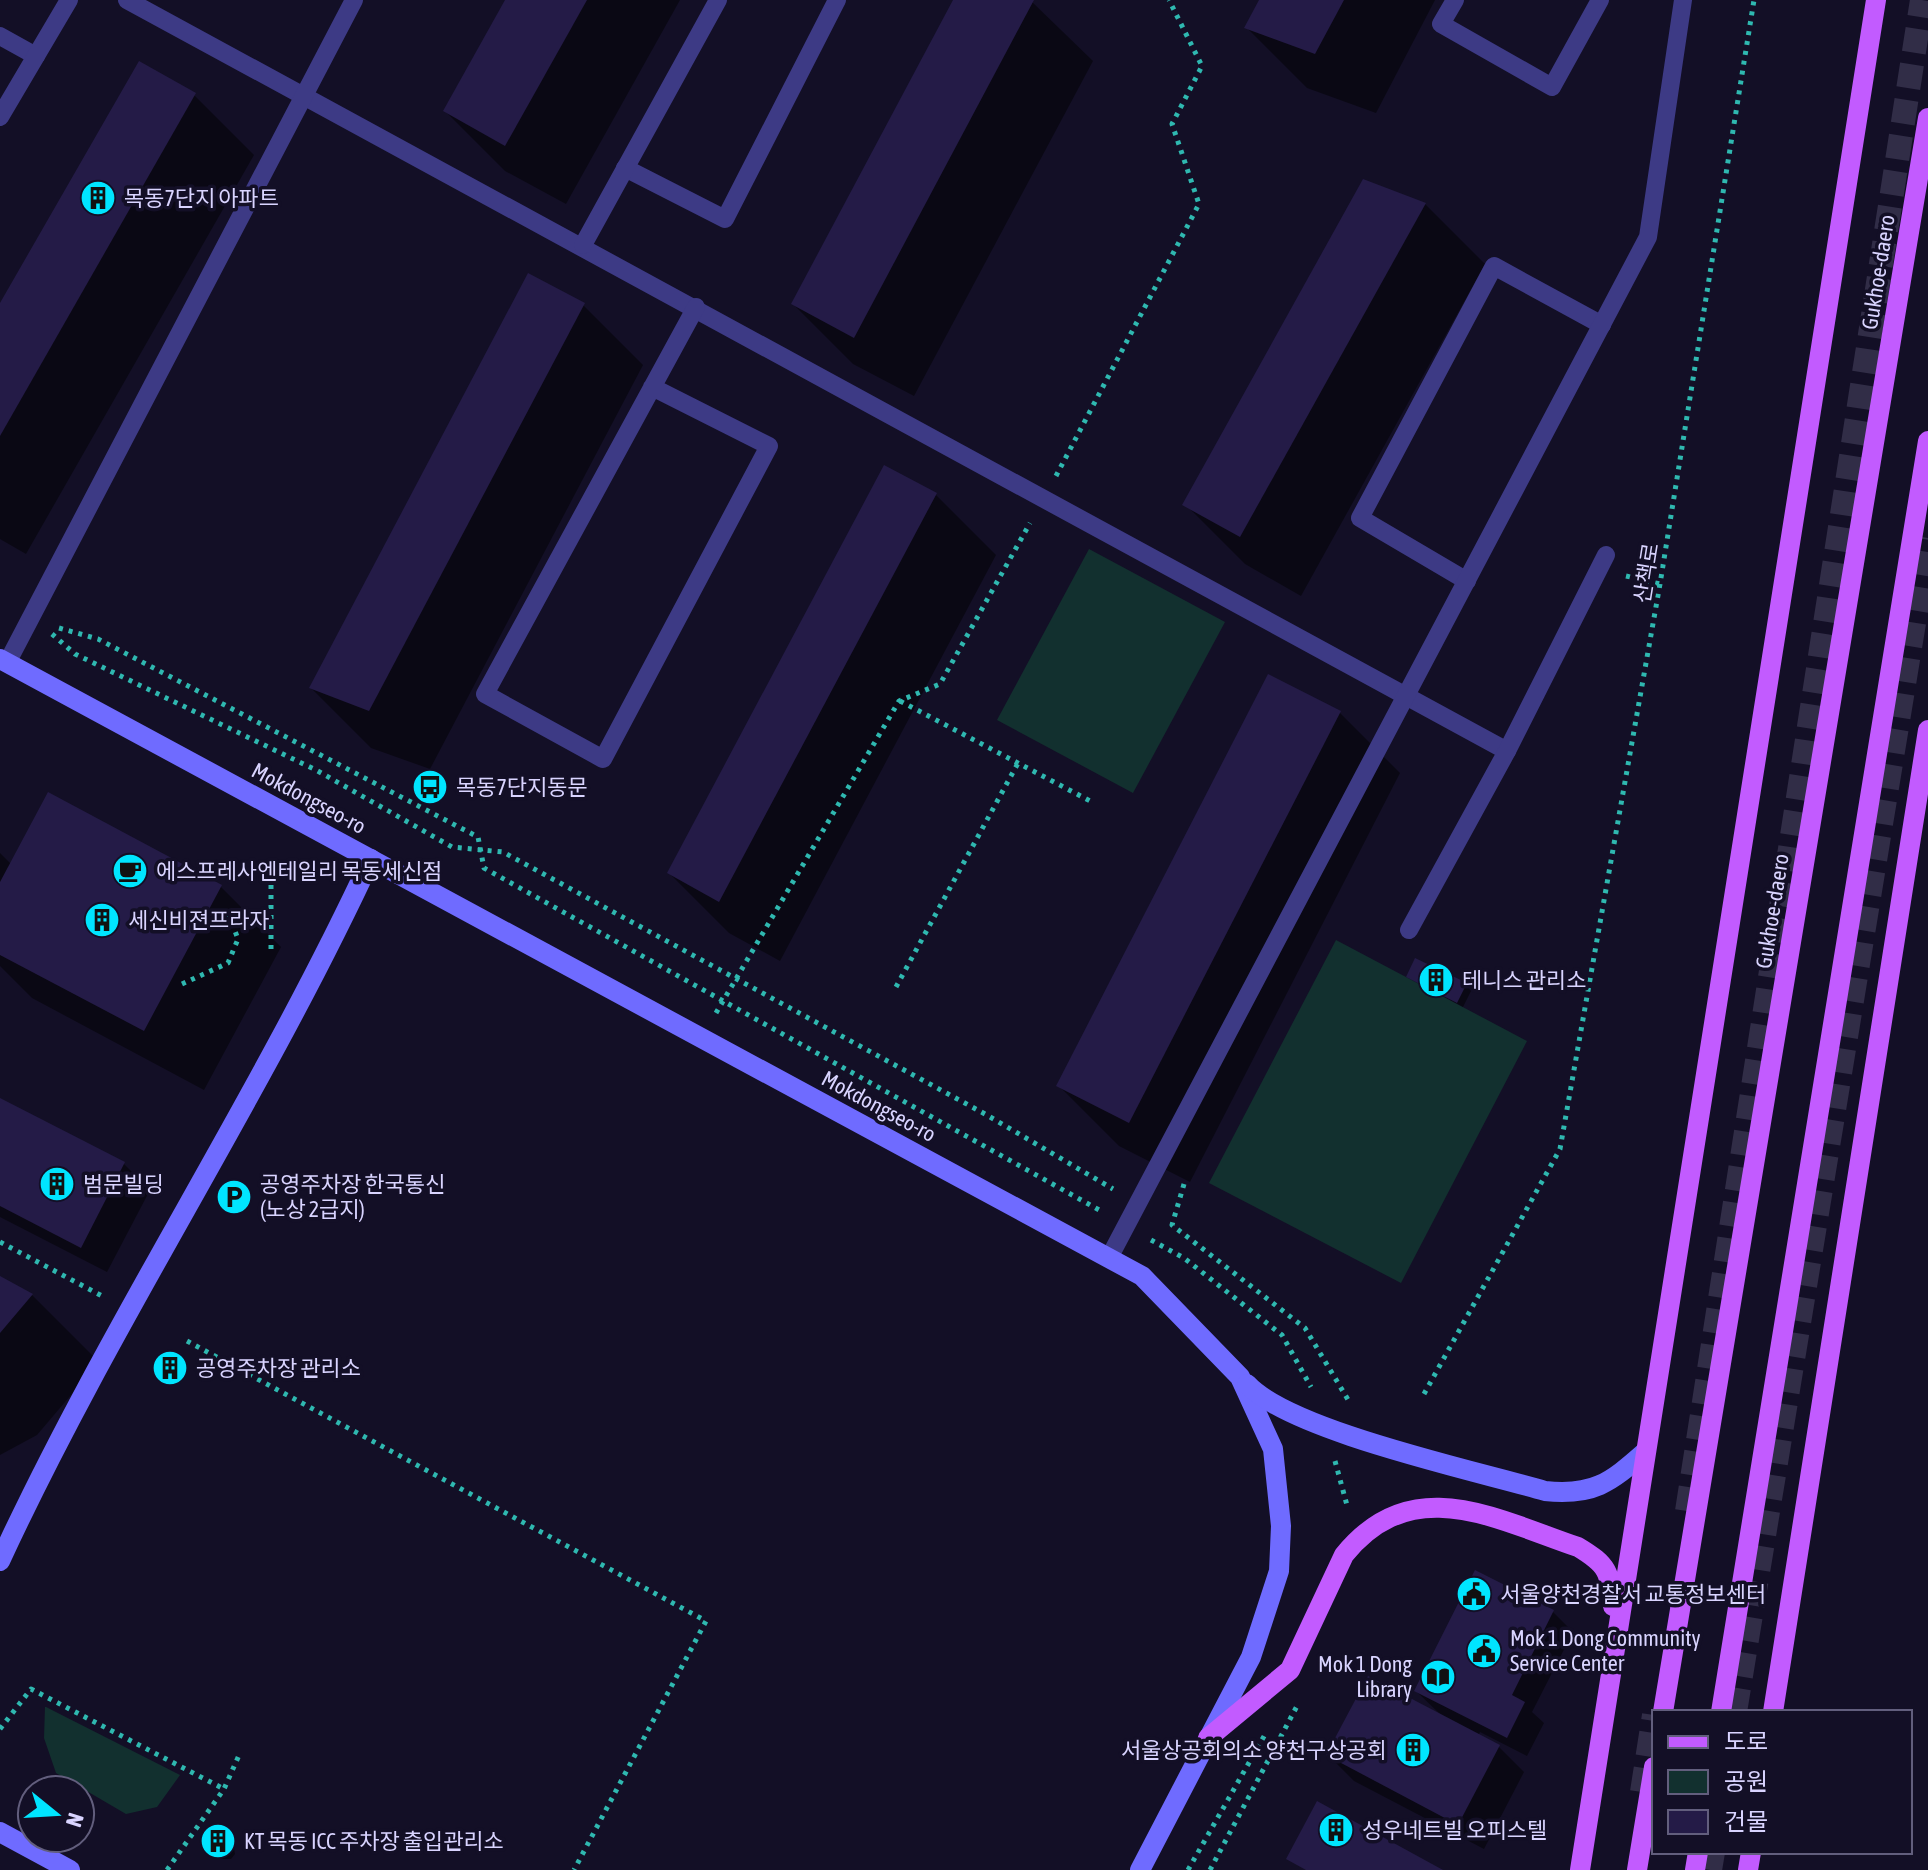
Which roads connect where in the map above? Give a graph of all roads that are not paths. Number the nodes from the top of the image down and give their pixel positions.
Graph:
1 (69, 0) edge
2 (127, 0) edge
3 (354, 0) edge
4 (718, 0) edge
5 (837, 0) edge
6 (1455, 0) edge
7 (1600, 0) edge
8 (1683, 0) edge
9 (1876, 0) edge
10 (0, 36) edge
11 (36, 56) junction
12 (304, 97) junction
13 (0, 117) edge
14 (1928, 118) edge
15 (625, 168) junction
16 (583, 245) junction
17 (696, 307) junction
18 (1602, 325) junction
19 (652, 387) junction
20 (1928, 441) edge
21 (1606, 555) dead end
22 (1467, 581) junction
23 (4, 661) edge
24 (1406, 696) junction
25 (1928, 730) edge
26 (1507, 751) junction
27 (371, 859) junction
28 (1409, 930) dead end
29 (1109, 1258) junction
30 (1240, 1377) junction
31 (1645, 1452) junction
32 (0, 1561) edge
33 (1617, 1634) junction
34 (1663, 1710) edge
35 (1721, 1710) edge
36 (1773, 1710) edge
37 (1208, 1738) junction
38 (1652, 1779) tunnel mouth
39 (0, 1832) edge
40 (70, 1870) edge
41 (1140, 1870) edge
42 (1580, 1870) edge
43 (1637, 1870) edge

1 - 11 lane
2 - 12 lane
3 - 12 lane
4 - 15 lane
5 - 15 lane
6 - 7 lane
8 - 18 lane
9 - 31 main road
10 - 11 lane
11 - 13 lane
12 - 16 lane
12 - 23 lane
14 - 34 main road, Gukhoe-daero
15 - 16 lane
16 - 17 lane
17 - 19 lane
17 - 24 lane
18 - 22 lane
18 - 22 lane
19 - 19 lane
20 - 35 main road
21 - 26 lane
22 - 24 lane
23 - 27 main road, Mokdongseo-ro
24 - 26 lane
24 - 29 lane
25 - 36 main road
26 - 28 lane
27 - 29 main road, Mokdongseo-ro
27 - 32 main road
29 - 30 main road, Mokdongseo-ro
30 - 31 main road
30 - 37 main road, Mokdongseo-ro
31 - 33 main road
33 - 37 main road
33 - 42 main road
37 - 41 main road, Mokdongseo-ro
38 - 43 main road
39 - 40 main road

